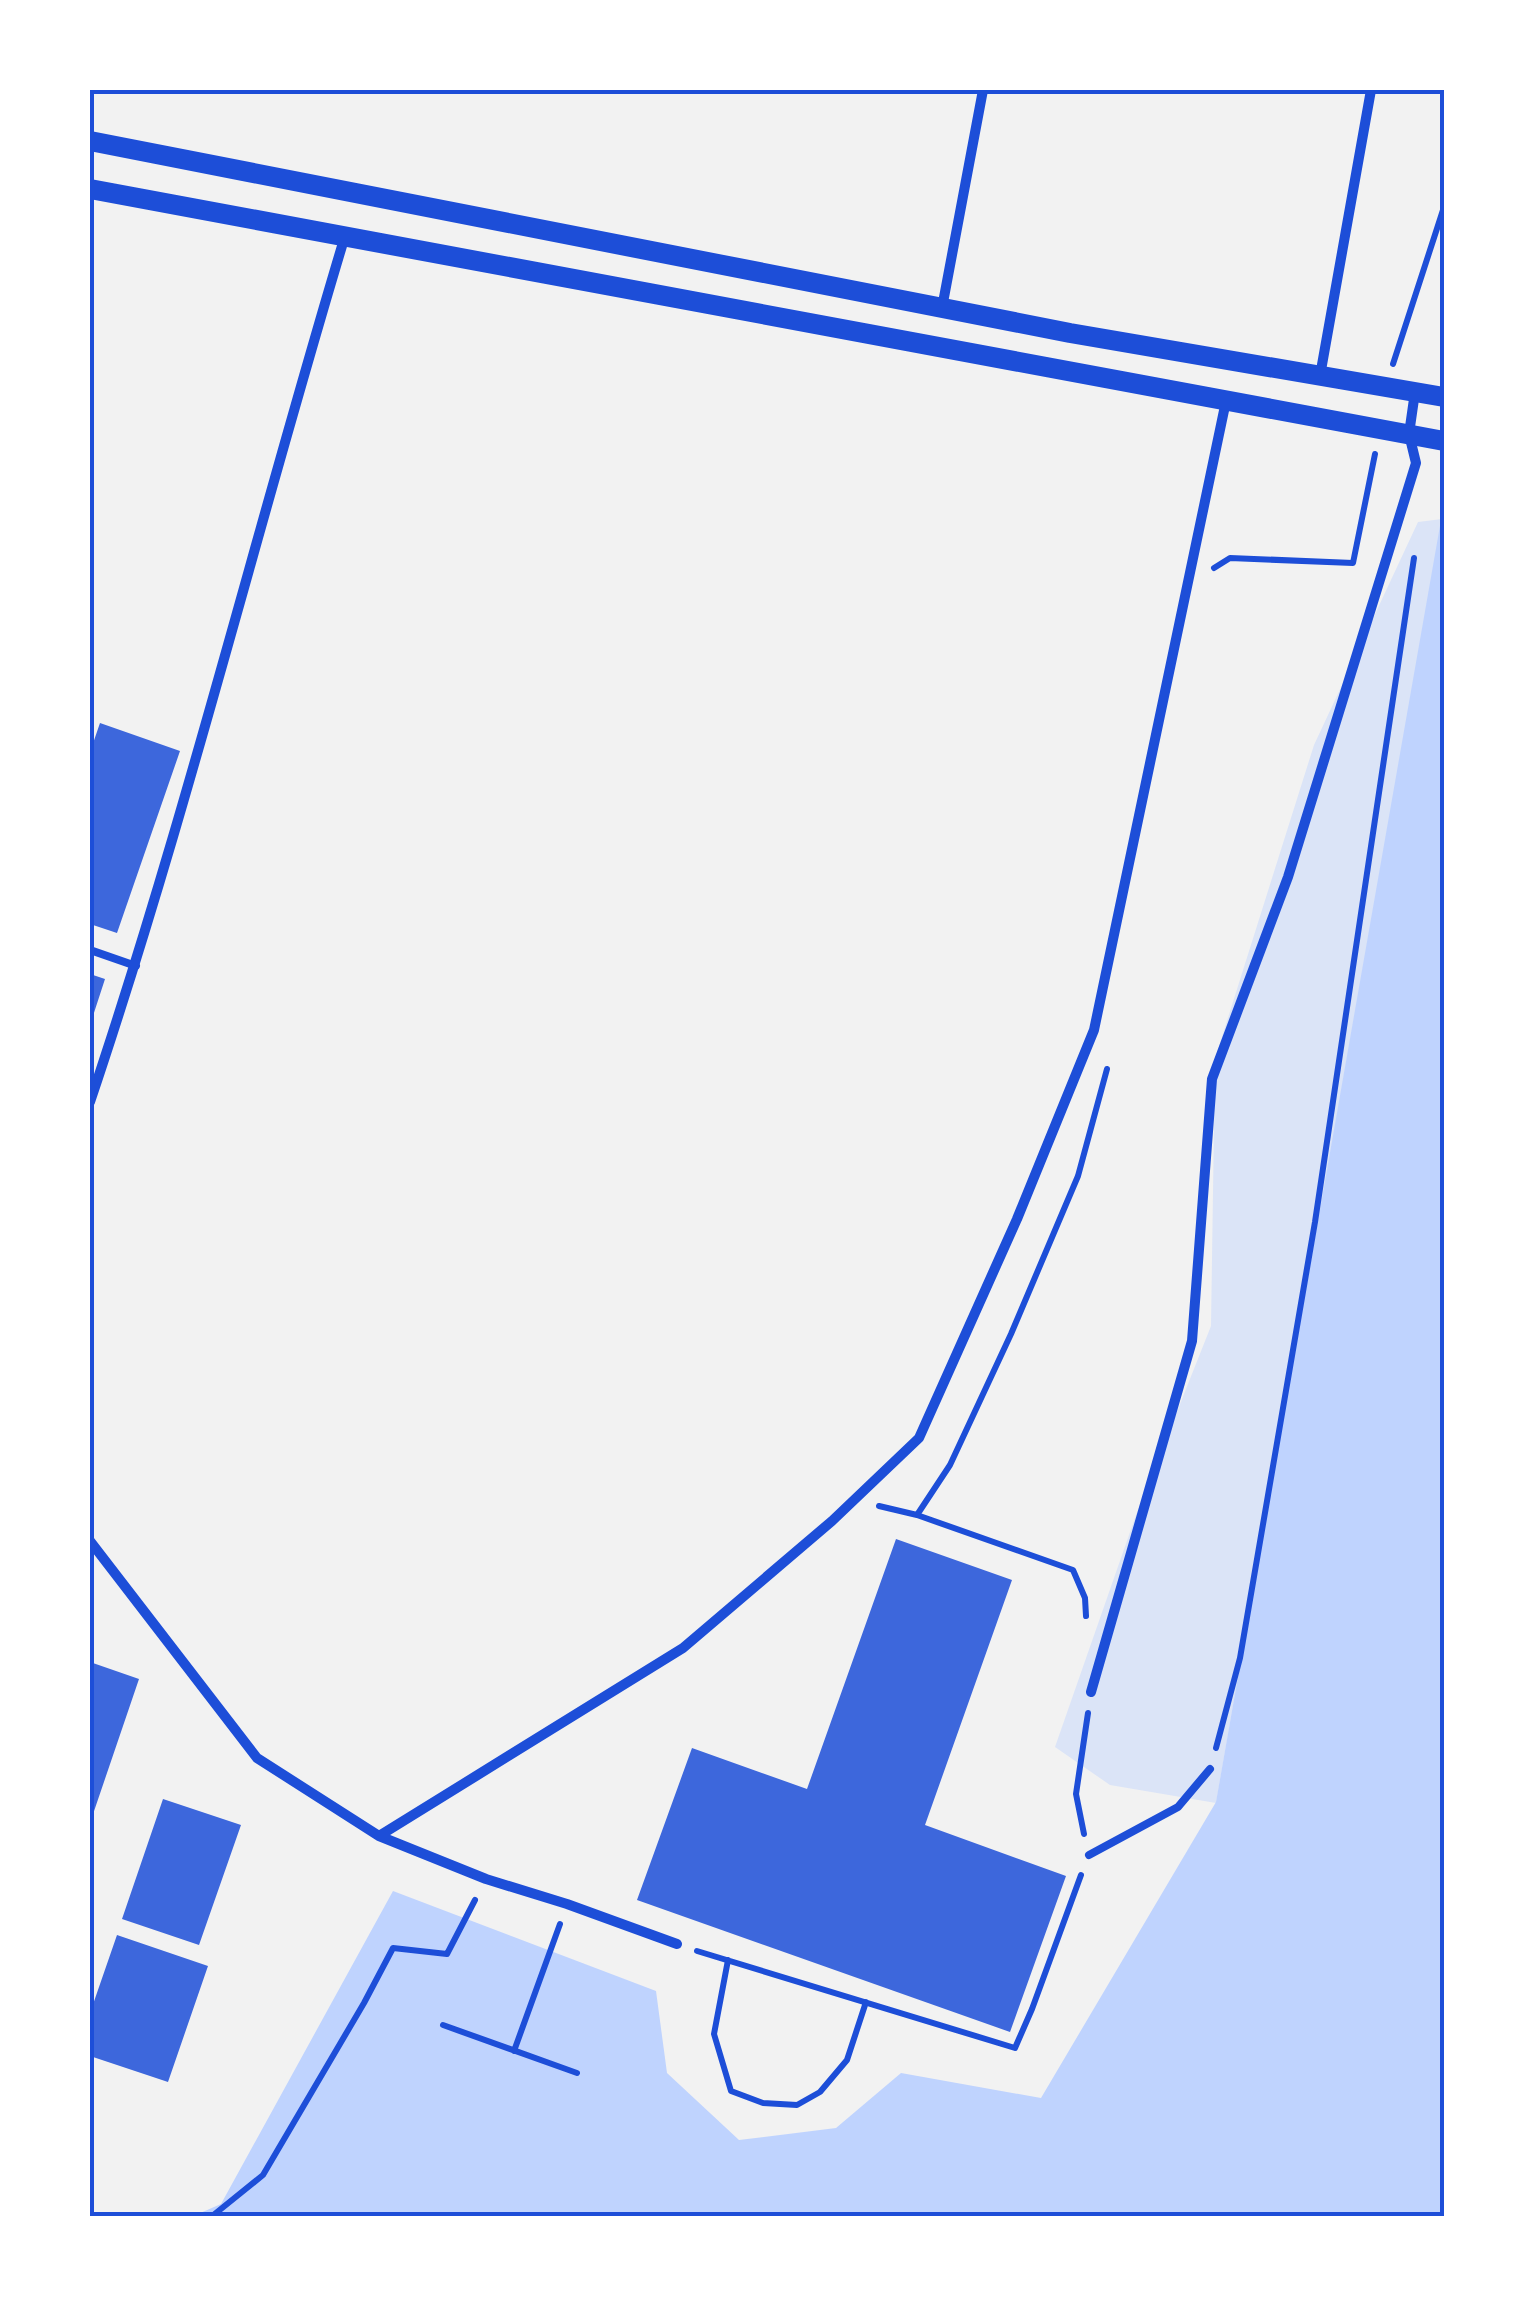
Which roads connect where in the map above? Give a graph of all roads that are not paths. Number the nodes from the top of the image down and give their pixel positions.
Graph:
1 (983, 90) edge
2 (1371, 90) edge
3 (90, 141) edge
4 (90, 190) edge
5 (345, 236) junction
6 (942, 308) junction
7 (1320, 376) junction
8 (1415, 392) junction
9 (1444, 396) edge
10 (1226, 400) junction
11 (1409, 434) junction
12 (1444, 441) edge
13 (90, 950) edge
14 (136, 966) junction
15 (90, 1102) edge
16 (90, 1541) edge
17 (1091, 1692) road end
18 (1210, 1769) road end
19 (379, 1836) junction
20 (1089, 1855) road end
21 (677, 1944) road end

1 - 6 street
2 - 7 street
3 - 6 main road
4 - 5 main road
5 - 10 main road
5 - 14 street
6 - 7 main road
7 - 8 main road
8 - 9 main road
8 - 11 street
10 - 11 main road
10 - 19 street
11 - 12 main road
11 - 17 street
13 - 14 lane
14 - 15 street
16 - 19 street
18 - 20 lane
19 - 21 street

